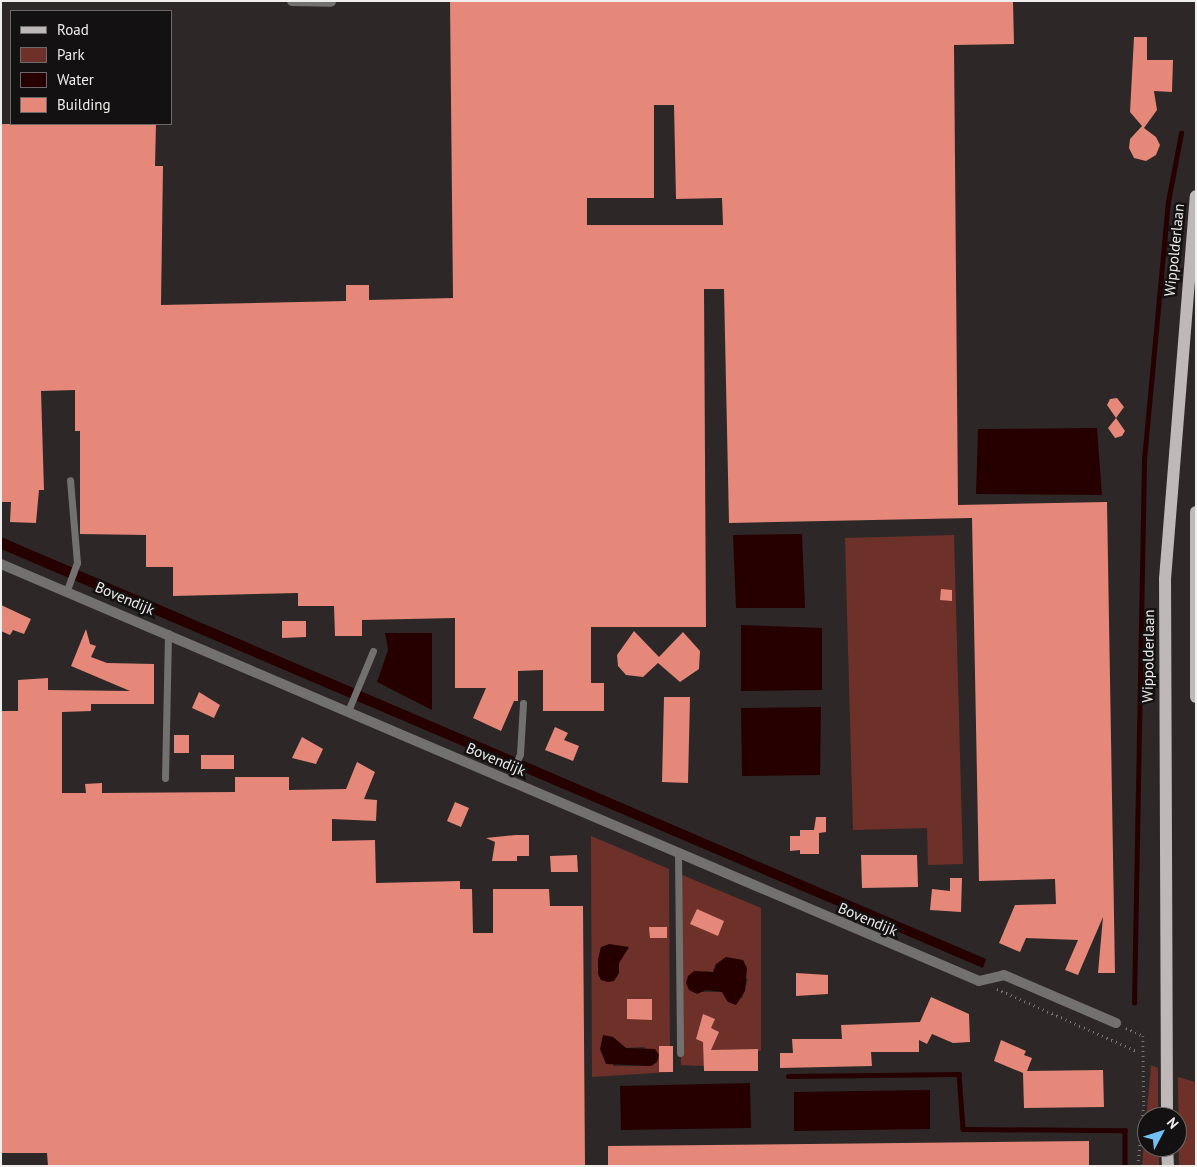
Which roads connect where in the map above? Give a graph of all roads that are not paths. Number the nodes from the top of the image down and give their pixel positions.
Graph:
1 (292, 1) edge
2 (332, 2) edge
3 (1196, 196) edge
4 (70, 480) dead end
5 (1196, 512) edge
6 (1, 564) edge
7 (68, 587) junction
8 (168, 633) junction
9 (372, 652) dead end
10 (1196, 697) edge
11 (523, 702) dead end
12 (350, 708) junction
13 (511, 777) junction
14 (165, 778) dead end
15 (678, 853) junction
16 (1116, 1023) road end
17 (680, 1053) dead end
18 (1167, 1107) edge

1 - 2 street
3 - 18 main road, Wippolderlaan
4 - 7 lane
5 - 10 main road
6 - 7 street, Bovendijk
7 - 8 street, Bovendijk
8 - 12 street, Bovendijk
8 - 14 lane
9 - 12 lane
11 - 13 lane
12 - 13 street, Bovendijk
13 - 15 street, Bovendijk
15 - 16 street, Bovendijk
15 - 17 lane

